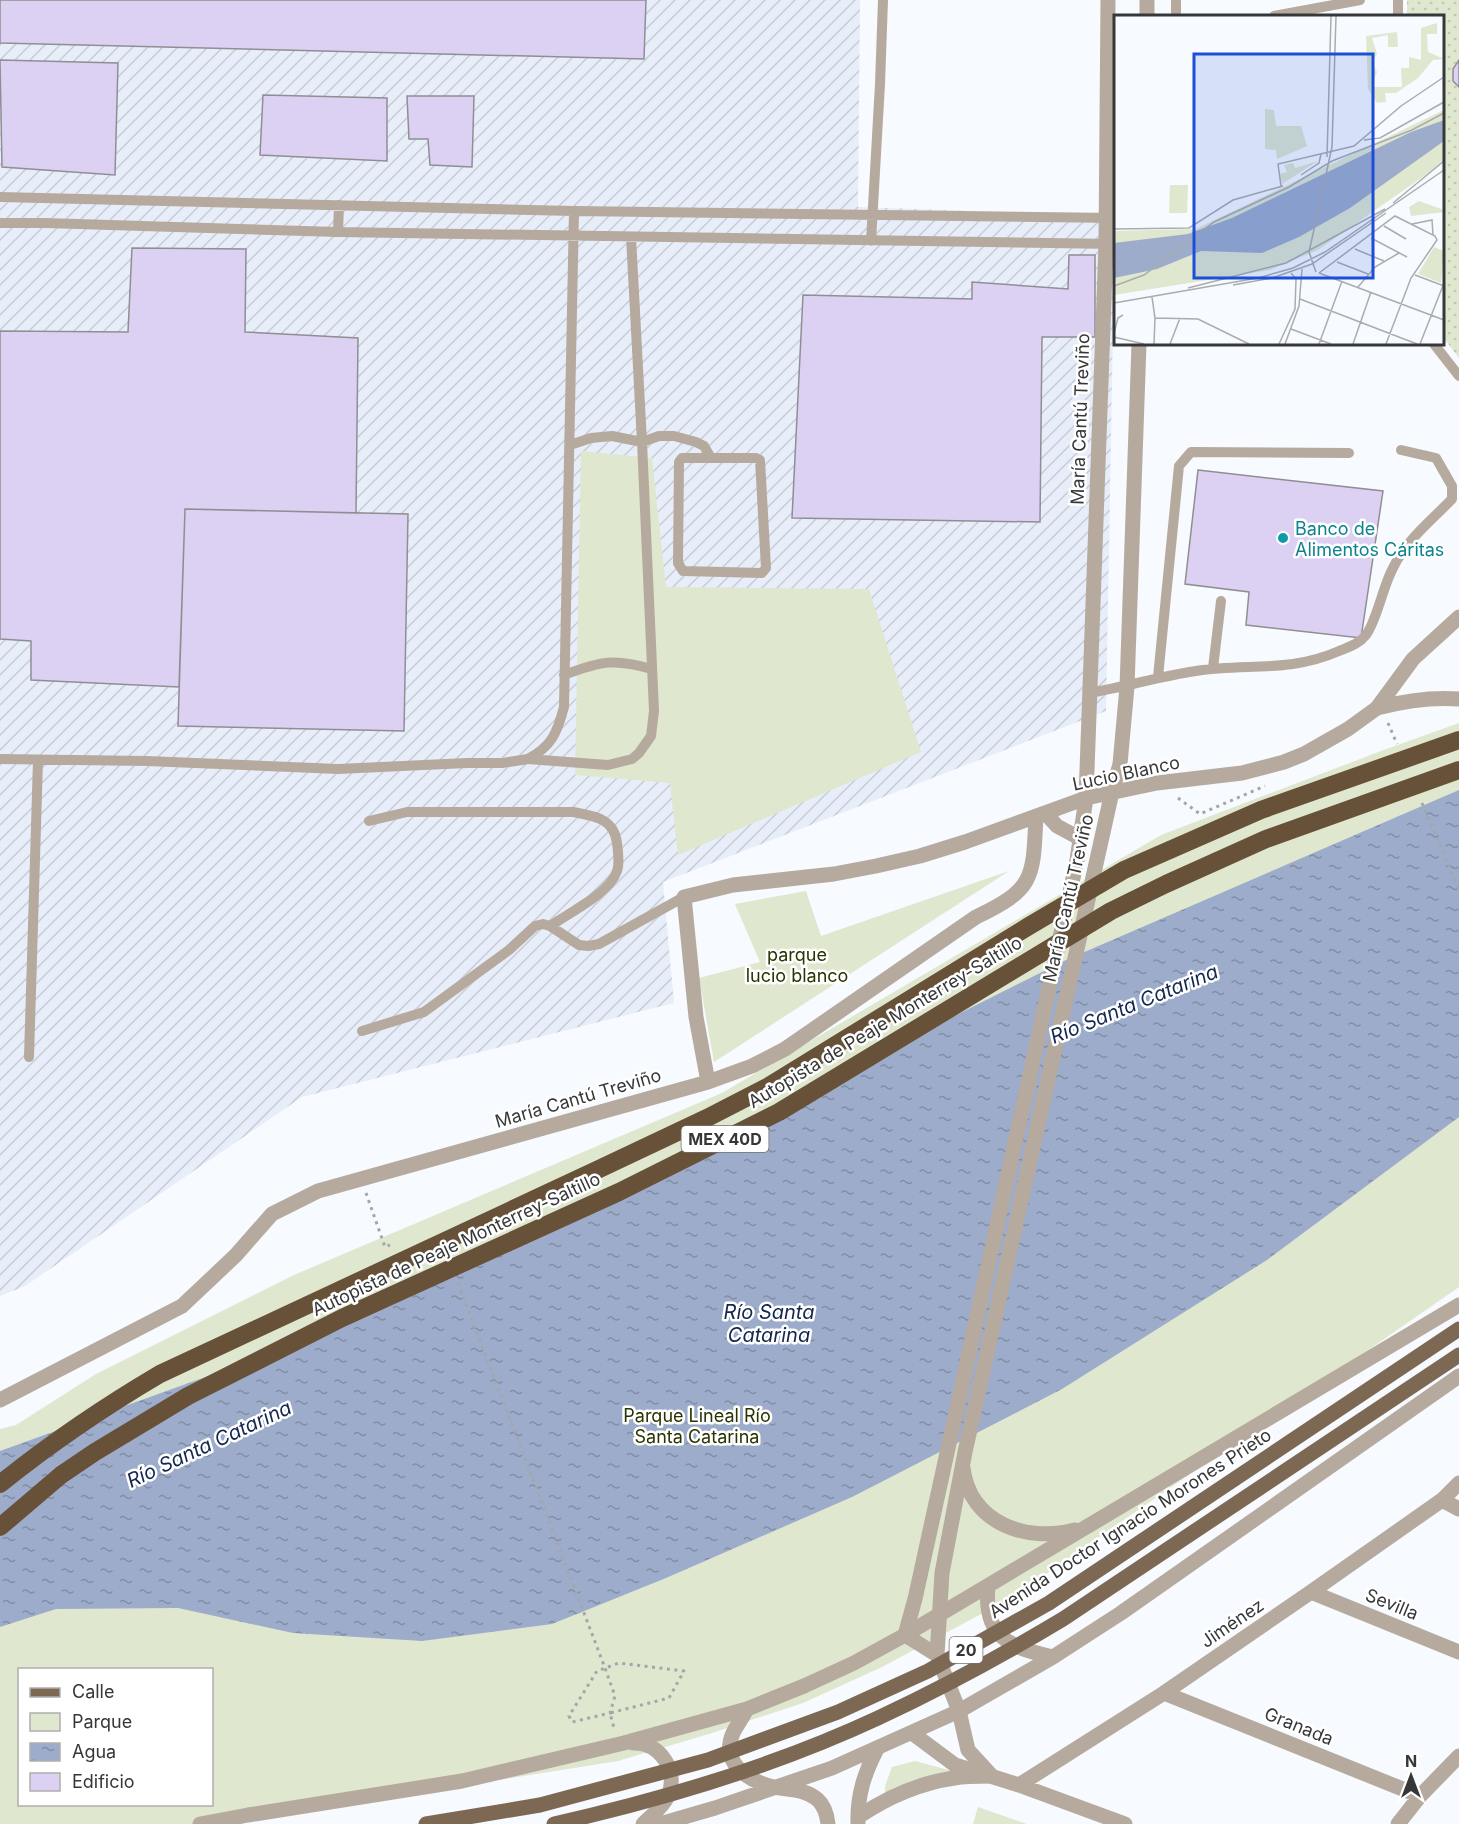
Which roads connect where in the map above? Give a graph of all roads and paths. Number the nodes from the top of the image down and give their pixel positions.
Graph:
1 (883, 0) edge
2 (1108, 0) edge
3 (1360, 0) edge
4 (1279, 15) edge
5 (0, 197) edge
6 (339, 205) junction
7 (574, 211) junction
8 (873, 214) junction
9 (1111, 218) edge
10 (0, 223) edge
11 (338, 232) junction
12 (573, 236) junction
13 (631, 237) junction
14 (871, 241) junction
15 (1111, 244) edge
16 (1138, 345) edge
17 (1435, 345) edge
18 (1459, 376) edge
19 (642, 442) junction
20 (570, 445) junction
21 (1401, 450) dead end
22 (1349, 453) dead end
23 (711, 458) junction
24 (1221, 601) dead end
25 (1459, 617) edge
26 (1213, 668) junction
27 (652, 669) junction
28 (564, 675) junction
29 (1158, 677) junction
30 (1127, 687) junction
31 (1089, 693) junction
32 (1459, 699) edge
33 (1382, 714) junction
34 (1459, 740) edge
35 (1400, 752) dead end
36 (0, 759) edge
37 (528, 759) junction
38 (38, 760) junction
39 (1459, 770) edge
40 (1112, 792) junction
41 (1418, 794) dead end
42 (1086, 798) junction
43 (1036, 817) junction
44 (369, 820) dead end
45 (1081, 839) junction
46 (1459, 890) edge
47 (684, 897) junction
48 (550, 926) junction
49 (362, 1031) dead end
50 (29, 1057) dead end
51 (708, 1082) junction
52 (369, 1203) dead end
53 (396, 1243) dead end
54 (458, 1283) dead end
55 (1459, 1305) edge
56 (1459, 1329) edge
57 (1459, 1355) edge
58 (1459, 1376) edge
59 (0, 1400) edge
60 (963, 1468) junction
61 (1459, 1483) edge
62 (0, 1484) edge
63 (1442, 1500) junction
64 (1459, 1509) edge
65 (1089, 1526) junction
66 (0, 1527) edge
67 (988, 1586) junction
68 (1311, 1592) junction
69 (938, 1616) junction
70 (905, 1635) junction
71 (1459, 1652) edge
72 (937, 1656) junction
73 (1053, 1657) junction
74 (605, 1668) junction
75 (1164, 1693) junction
76 (747, 1709) junction
77 (959, 1712) junction
78 (610, 1713) junction
79 (912, 1733) junction
80 (621, 1744) junction
81 (877, 1749) junction
82 (1459, 1756) edge
83 (992, 1776) junction
84 (1019, 1785) junction
85 (773, 1787) junction
86 (1420, 1796) junction
87 (858, 1821) edge
88 (200, 1824) edge
89 (426, 1824) edge
90 (554, 1824) edge
91 (643, 1824) edge
92 (660, 1824) edge
93 (828, 1824) edge
94 (1125, 1824) edge
95 (1398, 1824) edge

1 - 8 lane
2 - 9 street, María Cantú Treviño
3 - 4 lane
5 - 6 lane
6 - 7 lane
6 - 11 lane
7 - 8 lane
7 - 12 lane
8 - 9 lane
8 - 14 lane
9 - 15 street, María Cantú Treviño
10 - 11 lane
11 - 12 lane
12 - 13 lane
12 - 20 lane
13 - 14 lane
13 - 19 lane
14 - 15 lane
15 - 31 street, María Cantú Treviño
16 - 30 street, María Cantú Treviño
17 - 18 lane
19 - 20 lane
19 - 23 lane
19 - 27 lane
20 - 28 lane
21 - 26 lane
22 - 29 lane
23 - 23 lane
24 - 26 lane
25 - 33 street, Lucio Blanco
26 - 29 lane
27 - 28 lane
27 - 37 lane
28 - 37 lane
29 - 30 lane
30 - 31 lane
30 - 40 street, María Cantú Treviño
31 - 42 street, María Cantú Treviño
32 - 33 street
33 - 35 path
33 - 40 street, Lucio Blanco
34 - 62 highway, Autopista de Peaje Monterrey-Saltillo / MEX 40D
36 - 38 lane
37 - 38 lane
38 - 50 lane
39 - 66 highway, Autopista de Peaje Monterrey-Saltillo / MEX 40D
40 - 42 street, Lucio Blanco
40 - 60 street, María Cantú Treviño
41 - 46 path
42 - 43 street, Lucio Blanco
42 - 45 street, María Cantú Treviño
43 - 45 street, María Cantú Treviño
43 - 47 street, Lucio Blanco
43 - 51 street, María Cantú Treviño
44 - 48 lane
45 - 70 street, María Cantú Treviño
47 - 48 lane
47 - 51 street
48 - 49 lane
51 - 59 street, María Cantú Treviño
52 - 53 path
54 - 74 path
55 - 65 street, 20
56 - 89 main road, Avenida Doctor Ignacio Morones Prieto / 20
57 - 90 main road, 20
58 - 73 street
60 - 65 street
60 - 69 street, María Cantú Treviño
61 - 63 street, Jiménez
63 - 64 street
63 - 68 street, Jiménez
65 - 67 street, 20
67 - 69 street, 20
67 - 73 street
68 - 71 street, Sevilla
68 - 75 street, Jiménez
69 - 70 street, 20
69 - 72 street, María Cantú Treviño
70 - 72 street
70 - 76 street, 20
72 - 77 street
73 - 77 street
74 - 78 path
74 - 78 path
74 - 78 path
75 - 84 street, Jiménez
75 - 86 street, Granada
76 - 80 street, 20
76 - 85 street
77 - 79 street
77 - 83 street
78 - 80 path
79 - 81 street
79 - 83 street
80 - 88 street, 20
80 - 91 street
81 - 85 street
81 - 87 street
82 - 86 street
83 - 84 street
83 - 87 street
84 - 94 street
85 - 92 street
85 - 93 street
86 - 95 street

